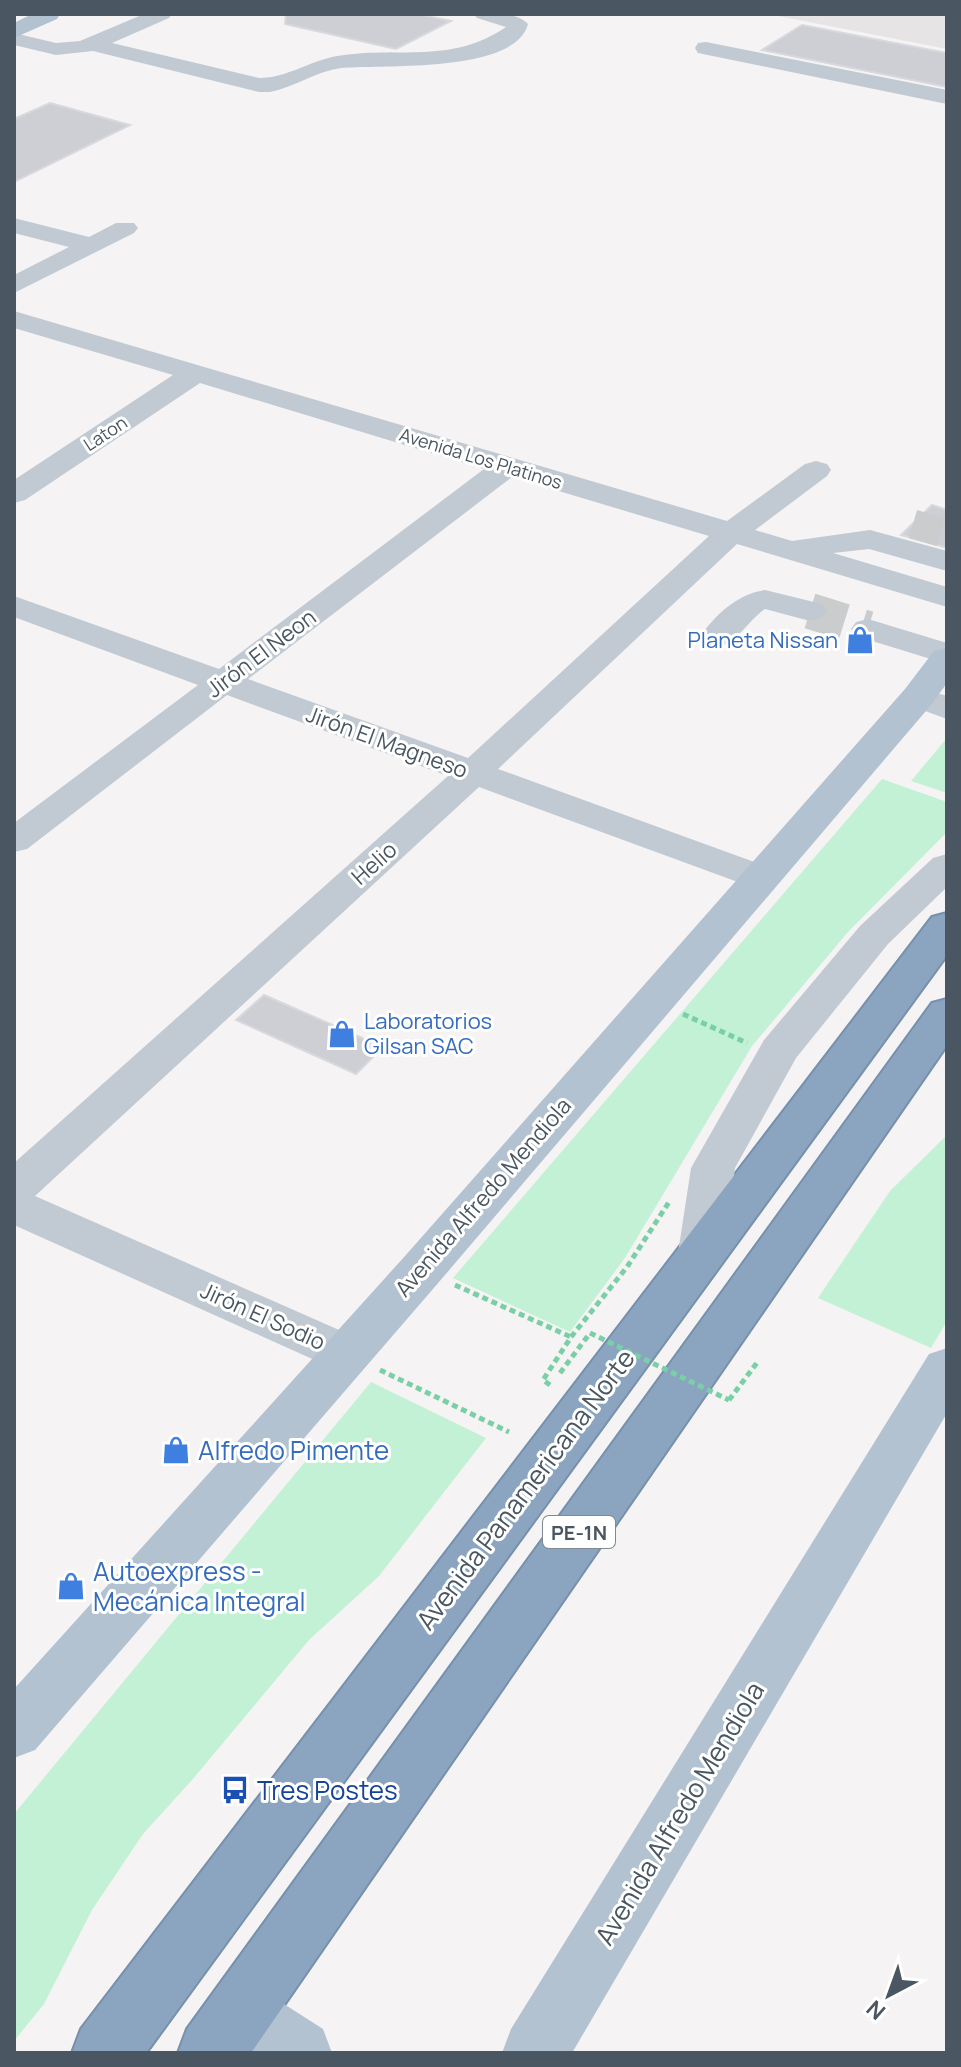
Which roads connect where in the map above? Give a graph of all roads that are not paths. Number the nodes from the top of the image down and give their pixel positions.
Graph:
1 (49, 14) edge
2 (162, 14) edge
3 (484, 14) edge
4 (15, 31) edge
5 (92, 44) junction
6 (706, 48) dead end
7 (947, 97) edge
8 (14, 225) edge
9 (125, 228) dead end
10 (91, 245) junction
11 (14, 250) edge
12 (58, 263) junction
13 (14, 285) edge
14 (14, 319) edge
15 (196, 373) junction
16 (507, 466) junction
17 (816, 470) dead end
18 (14, 494) edge
19 (731, 533) junction
20 (913, 538) junction
21 (787, 549) junction
22 (947, 561) edge
23 (944, 596) edge
24 (14, 606) edge
25 (810, 611) tunnel mouth
26 (868, 629) tunnel mouth
27 (716, 638) dead end
28 (947, 656) edge
29 (223, 682) junction
30 (932, 703) edge
31 (473, 773) junction
32 (14, 841) edge
33 (947, 866) edge
34 (760, 877) junction
35 (947, 926) edge
36 (938, 1034) edge
37 (14, 1189) edge
38 (14, 1206) edge
39 (701, 1253) junction
40 (347, 1354) junction
41 (943, 1381) edge
42 (14, 1731) edge
43 (225, 2033) edge
44 (105, 2053) edge
45 (299, 2053) edge
46 (535, 2053) edge

1 - 4 main road
2 - 5 street
3 - 5 street
4 - 5 street
6 - 7 street
8 - 10 street
9 - 10 street
10 - 12 street
11 - 12 street
12 - 13 street
14 - 15 street, Avenida Los Platinos
15 - 16 street, Avenida Los Platinos
15 - 18 street, Laton
16 - 19 street, Avenida Los Platinos
16 - 29 street, Jirón El Neon
17 - 19 street, Helio
19 - 21 street, Avenida Los Platinos
19 - 31 street, Helio
20 - 21 street
20 - 22 street
20 - 23 street
21 - 23 street, Avenida Los Platinos
24 - 29 street, Jirón El Magneso
25 - 27 street
26 - 28 street
28 - 30 main road, Avenida Alfredo Mendiola
29 - 31 street, Jirón El Magneso
29 - 32 street, Jirón El Neon
30 - 34 main road, Avenida Alfredo Mendiola
31 - 34 street, Jirón El Magneso
31 - 37 street, Helio
33 - 39 street
34 - 40 main road, Avenida Alfredo Mendiola
35 - 39 highway, Avenida Panamericana Norte / PE-1N
36 - 43 highway, PE-1N
38 - 40 street, Jirón El Sodio
39 - 44 highway, Avenida Panamericana Norte / PE-1N
40 - 42 main road, Avenida Alfredo Mendiola
41 - 46 main road, Avenida Alfredo Mendiola
43 - 45 main road

